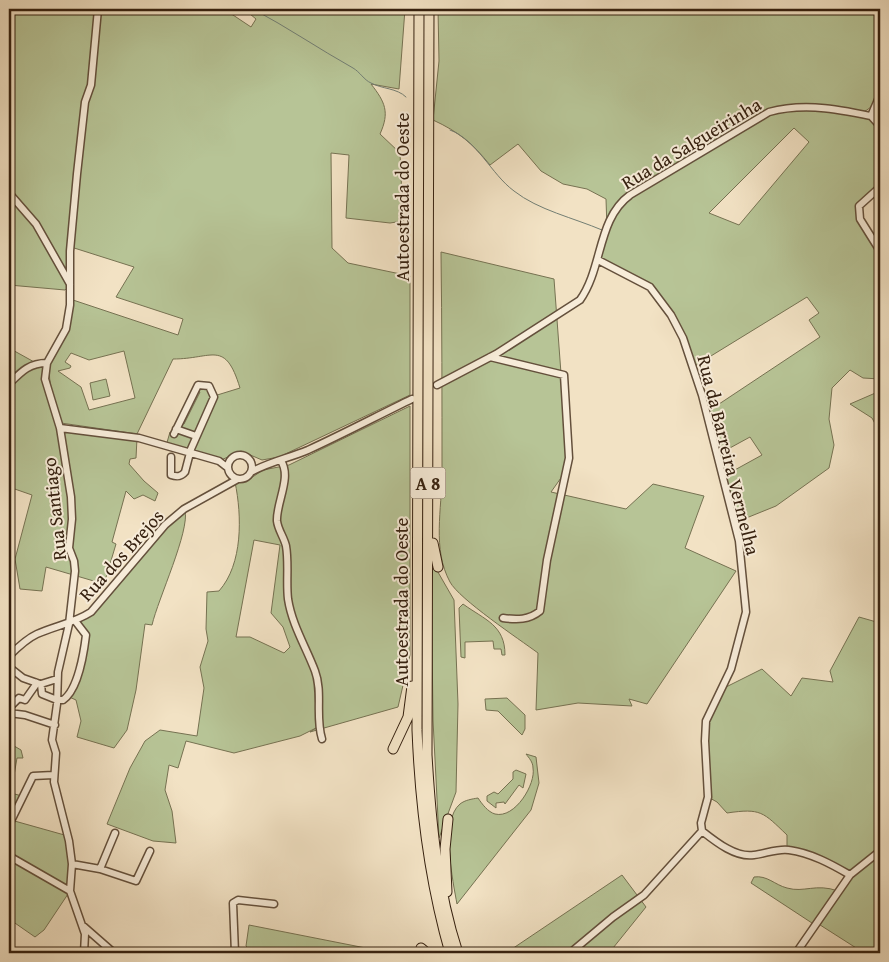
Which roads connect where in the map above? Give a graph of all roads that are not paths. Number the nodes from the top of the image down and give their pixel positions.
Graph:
1 (98, 9) edge
2 (419, 9) edge
3 (429, 9) edge
4 (880, 95) edge
5 (871, 116) junction
6 (880, 118) edge
7 (880, 126) edge
8 (880, 187) edge
9 (9, 193) edge
10 (880, 252) edge
11 (598, 260) junction
12 (70, 285) junction
13 (490, 357) junction
14 (47, 363) junction
15 (9, 384) edge
16 (436, 386) dead end
17 (412, 399) dead end
18 (60, 428) junction
19 (196, 436) junction
20 (428, 450) junction
21 (189, 453) junction
22 (171, 458) dead end
23 (232, 458) junction
24 (219, 461) junction
25 (281, 461) junction
26 (250, 462) junction
27 (265, 464) junction
28 (229, 470) junction
29 (251, 472) junction
30 (238, 479) junction
31 (227, 484) junction
32 (438, 567) dead end
33 (503, 618) dead end
34 (73, 623) junction
35 (417, 642) junction
36 (9, 656) edge
37 (9, 667) edge
38 (57, 679) junction
39 (39, 684) junction
40 (57, 700) junction
41 (10, 710) edge
42 (55, 724) junction
43 (322, 739) dead end
44 (393, 749) dead end
45 (53, 775) junction
46 (448, 819) dead end
47 (9, 825) edge
48 (702, 831) junction
49 (115, 833) dead end
50 (880, 850) edge
51 (150, 851) dead end
52 (9, 856) edge
53 (72, 864) junction
54 (100, 869) junction
55 (850, 875) junction
56 (70, 891) junction
57 (274, 904) dead end
58 (448, 920) junction
59 (81, 924) junction
60 (84, 953) edge
61 (114, 953) edge
62 (235, 953) edge
63 (450, 953) edge
64 (458, 953) edge
65 (570, 953) edge
66 (796, 953) edge

1 - 12 street
2 - 35 highway, Autoestrada do Oeste / A 8
3 - 20 highway, Autoestrada do Oeste / A 8
4 - 5 street
5 - 6 street, Rua da Salgueirinha
5 - 7 street
5 - 11 street, Rua da Salgueirinha
8 - 10 street
9 - 12 street
11 - 13 street, Rua da Salgueirinha
11 - 48 street, Rua da Barreira Vermelha
12 - 14 street
13 - 16 street, Rua da Salgueirinha
13 - 33 street
14 - 15 street
14 - 18 street, Rua Santiago
17 - 25 street
18 - 21 street
18 - 34 street, Rua Santiago
19 - 19 street
19 - 21 street
20 - 32 highway
20 - 58 highway, Autoestrada do Oeste / A 8
21 - 22 street
21 - 24 street
23 - 24 street
23 - 26 street
23 - 28 street
24 - 28 street
25 - 27 street
25 - 43 street
26 - 27 street
26 - 29 street
27 - 29 street
28 - 30 street
28 - 31 street
29 - 30 street
30 - 31 street, Rua dos Brejos
31 - 34 street, Rua dos Brejos
34 - 36 street, Rua dos Brejos
34 - 38 street, Rua Santiago
34 - 40 street
35 - 44 highway
35 - 63 highway, Autoestrada do Oeste / A 8
37 - 39 street
38 - 39 street
38 - 40 street, Rua Santiago
39 - 40 street
39 - 41 street
40 - 42 street, Rua Santiago
41 - 42 street
42 - 45 street, Rua Santiago
45 - 47 street
45 - 53 street, Rua Santiago
46 - 58 highway
48 - 55 street
48 - 65 street
49 - 54 street
50 - 55 street
51 - 54 street
52 - 56 street
53 - 54 street
53 - 56 street, Rua Santiago
55 - 66 street
56 - 59 street
57 - 62 street
58 - 64 highway, Autoestrada do Oeste / A 8
59 - 60 street
59 - 61 street

